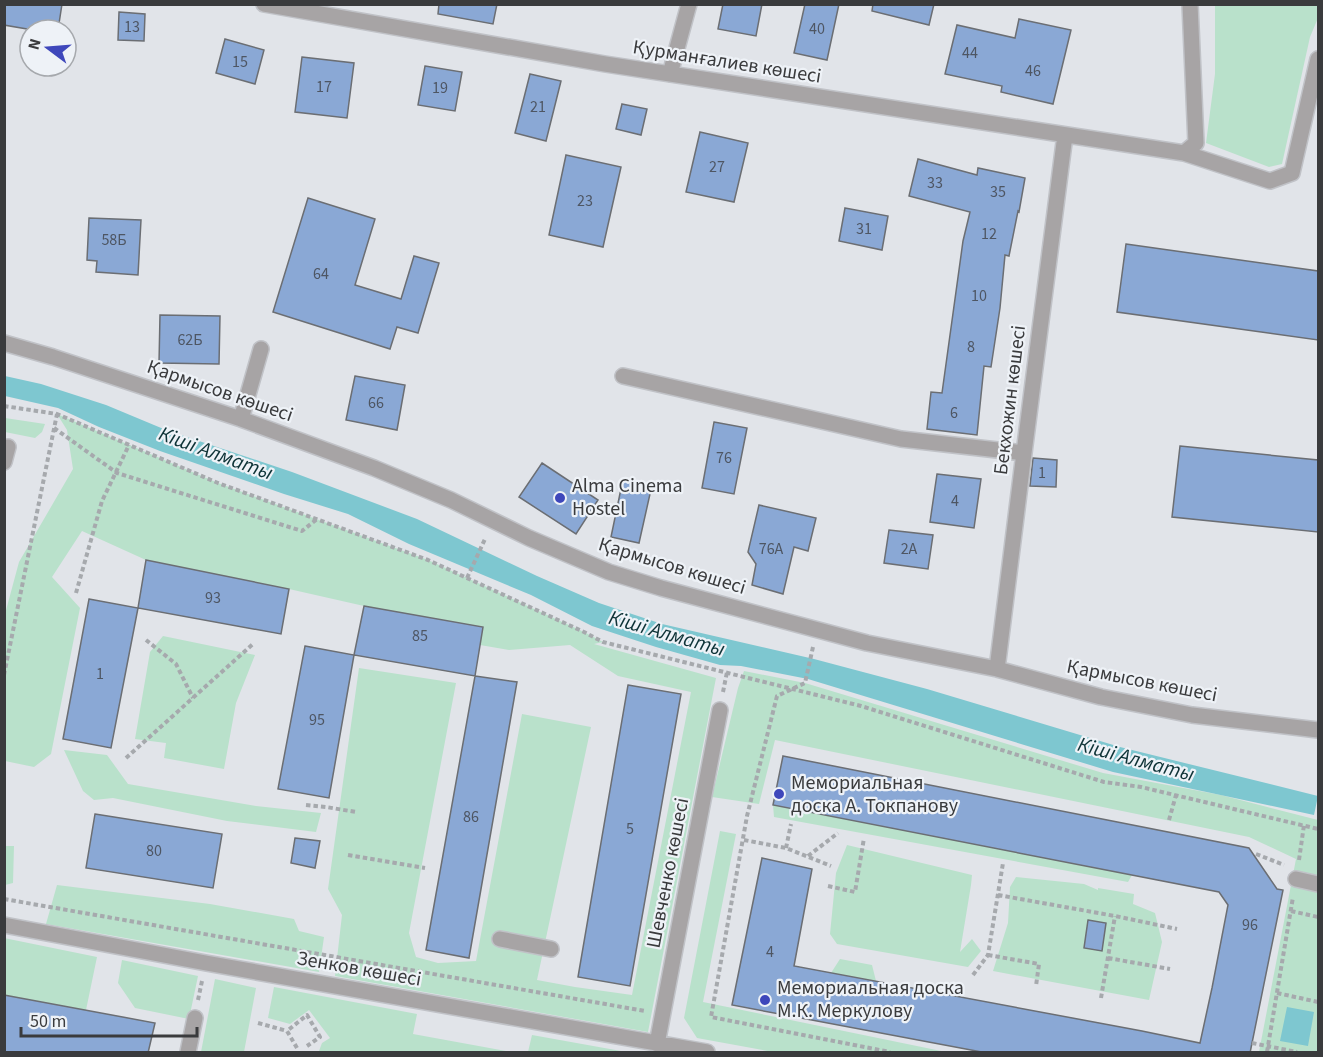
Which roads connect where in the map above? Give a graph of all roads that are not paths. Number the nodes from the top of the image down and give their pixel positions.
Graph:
1 (264, 4) edge
2 (689, 4) edge
3 (1190, 4) edge
4 (1318, 59) edge
5 (670, 74) junction
6 (1065, 135) junction
7 (1184, 153) junction
8 (4, 343) edge
9 (261, 349) dead end
10 (623, 376) dead end
11 (241, 419) junction
12 (1024, 453) junction
13 (997, 669) junction
14 (720, 710) dead end
15 (1318, 730) edge
16 (1296, 879) road end
17 (1318, 884) edge
18 (4, 925) edge
19 (500, 939) dead end
20 (551, 950) dead end
21 (195, 1018) road end
22 (670, 1049) edge
23 (188, 1053) edge
24 (707, 1053) edge

1 - 5 street, Қурманғалиев көшесі
2 - 5 street
3 - 7 street
4 - 7 street, Қурманғалиев көшесі
5 - 6 street, Қурманғалиев көшесі
6 - 7 street, Қурманғалиев көшесі
6 - 12 street, Бекхожин көшесі
8 - 11 street, Қармысов көшесі
9 - 11 street
10 - 12 street
11 - 13 street, Қармысов көшесі
12 - 13 street, Бекхожин көшесі
13 - 15 street, Қармысов көшесі
14 - 22 street, Шевченко көшесі
16 - 17 street
18 - 22 street, Зенков көшесі
19 - 20 street
21 - 23 street
22 - 24 street, Зенков көшесі

